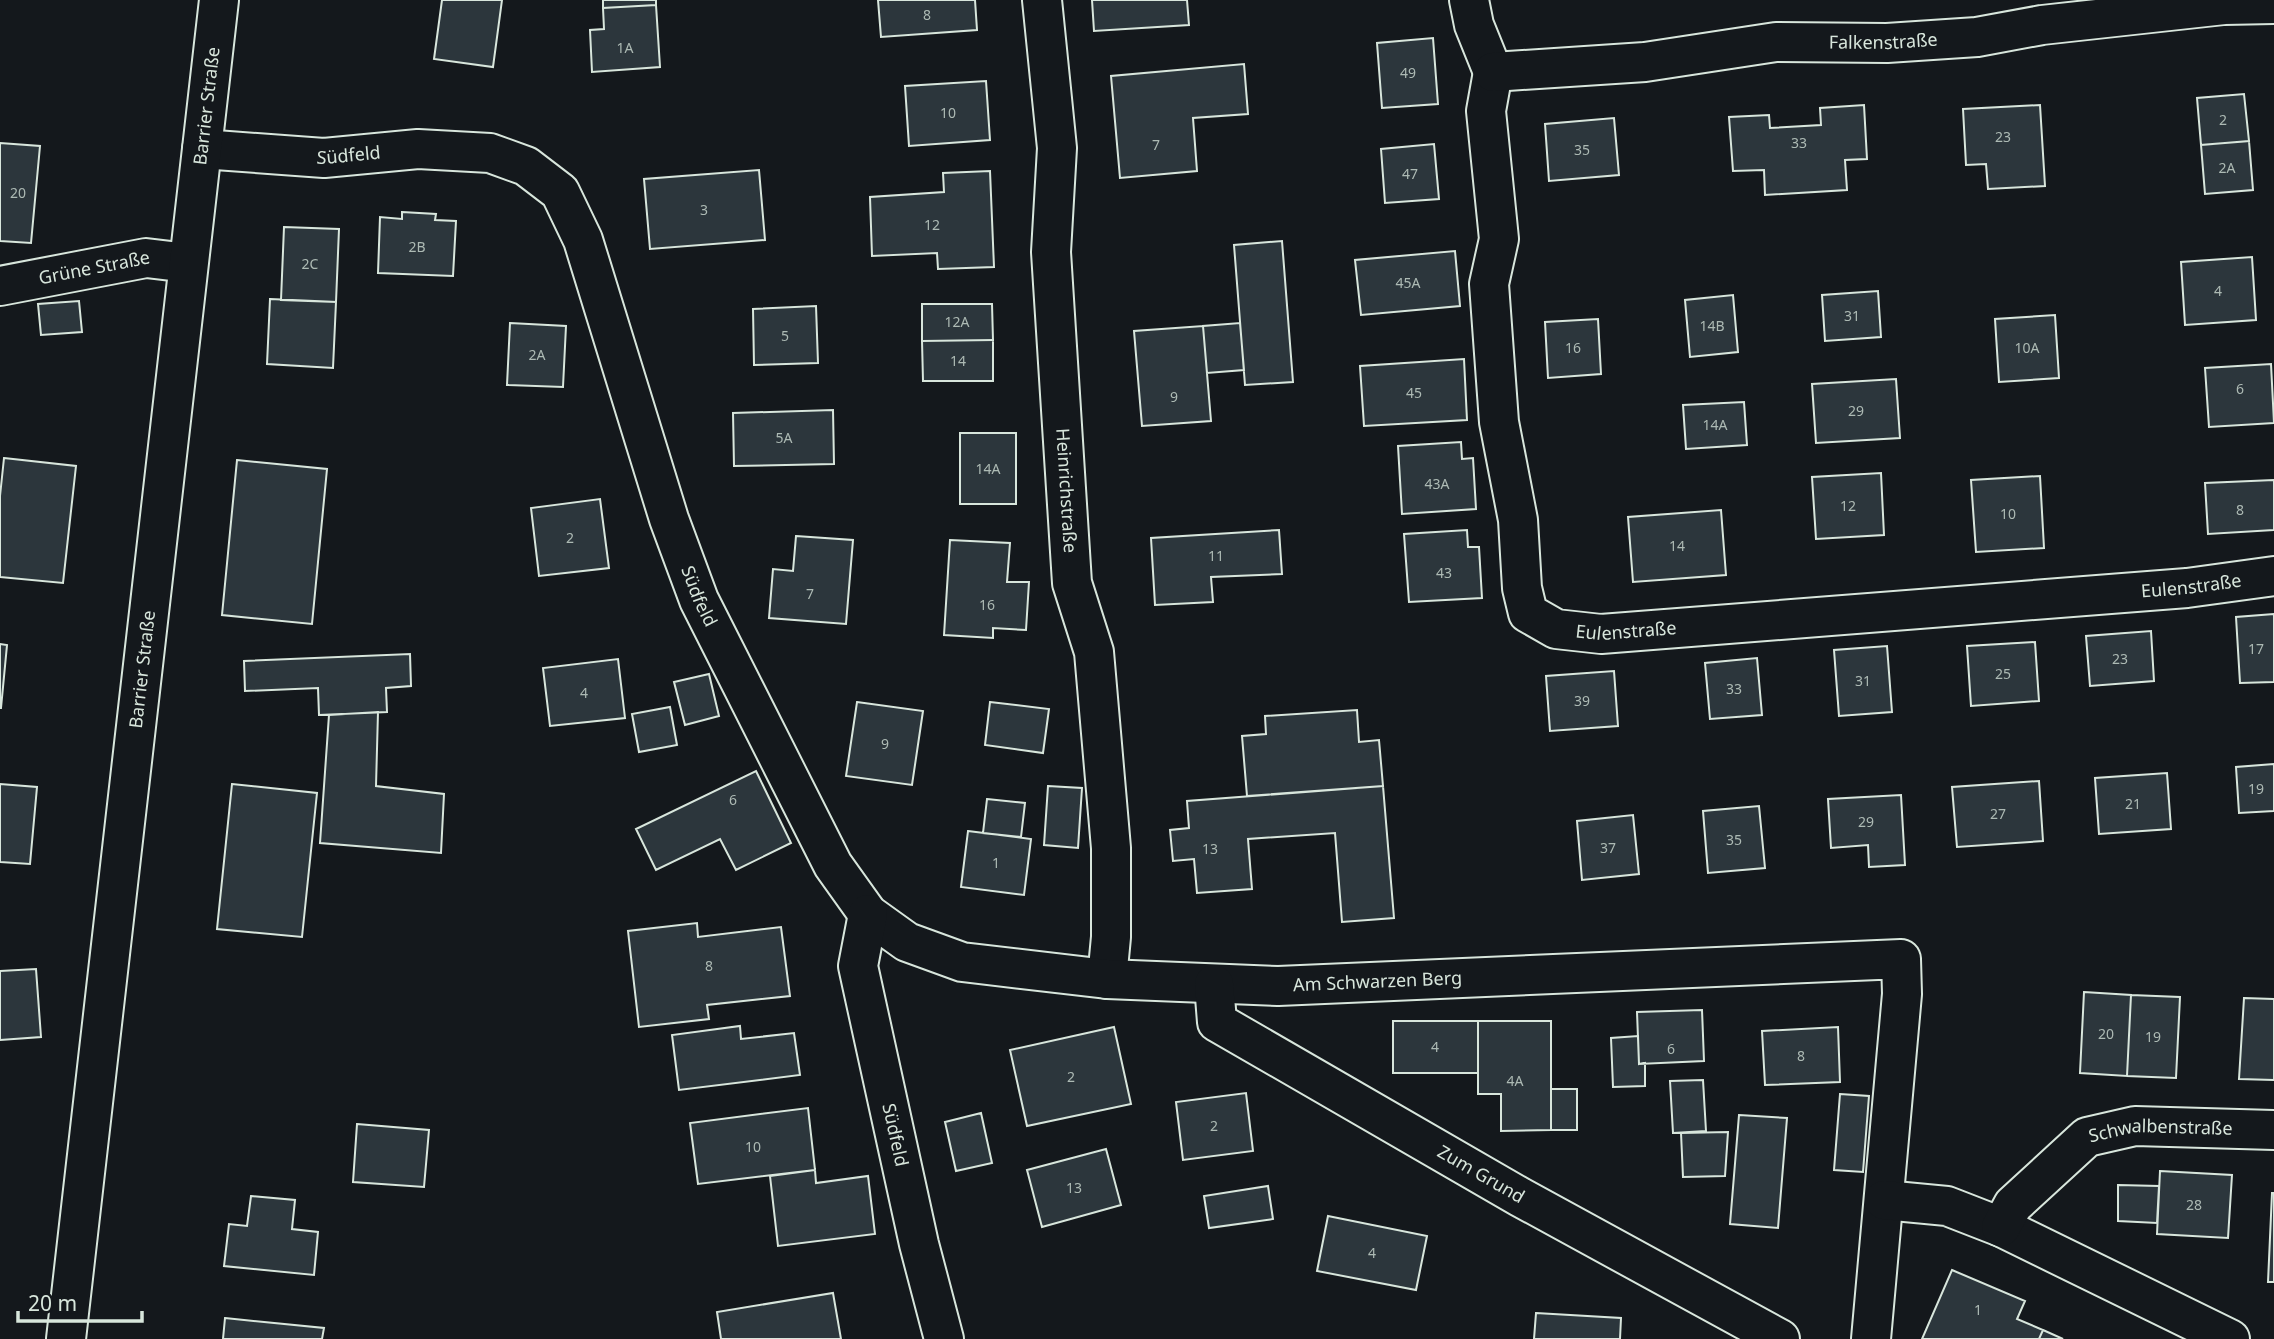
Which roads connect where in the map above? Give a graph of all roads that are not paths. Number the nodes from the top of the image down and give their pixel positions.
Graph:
1 (219, 0) edge
2 (1042, 0) edge
3 (1469, 0) edge
4 (2274, 4) edge
5 (1493, 72) junction
6 (202, 149) junction
7 (188, 263) junction
8 (0, 286) edge
9 (2274, 576) edge
10 (868, 914) junction
11 (1107, 979) junction
12 (1214, 984) junction
13 (2274, 1130) edge
14 (1884, 1200) junction
15 (2001, 1227) junction
16 (66, 1339) edge
17 (944, 1339) edge
18 (1780, 1339) edge
19 (1871, 1339) edge
20 (2231, 1339) edge

1 - 6 street, Barrier Straße
2 - 11 street, Heinrichstraße
3 - 5 street
4 - 5 street, Falkenstraße
5 - 9 street, Eulenstraße
6 - 7 street, Barrier Straße
6 - 10 street, Südfeld
7 - 8 street, Grüne Straße
7 - 16 street, Barrier Straße
10 - 11 street, Am Schwarzen Berg
10 - 17 street, Südfeld
11 - 12 street, Am Schwarzen Berg
12 - 14 street, Am Schwarzen Berg
12 - 18 street, Zum Grund
13 - 15 street, Schwalbenstraße
14 - 15 street
14 - 19 street
15 - 20 street

